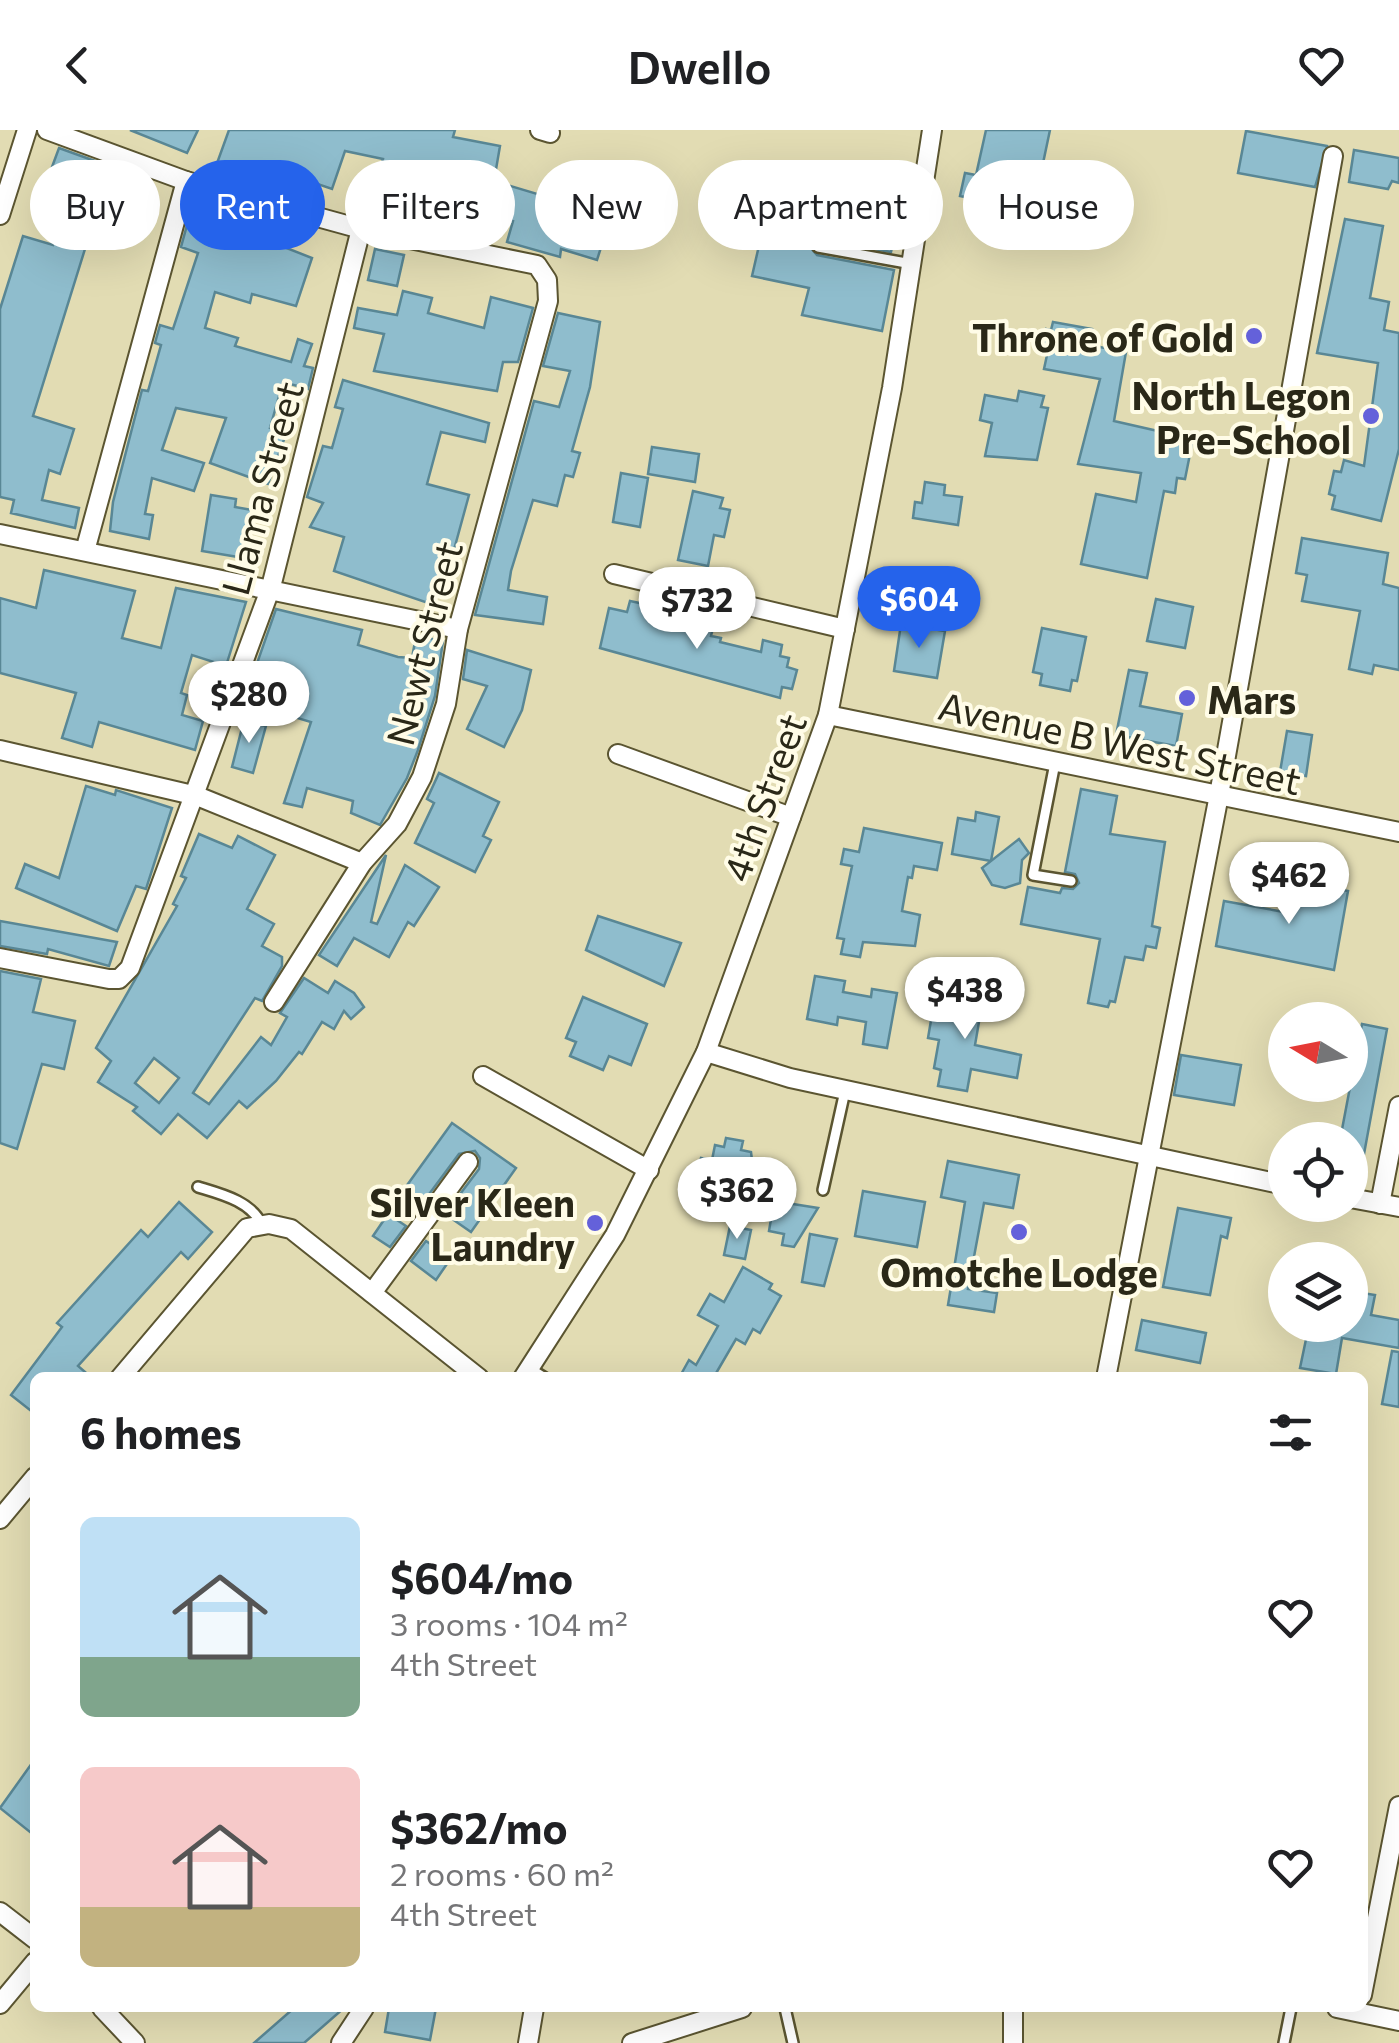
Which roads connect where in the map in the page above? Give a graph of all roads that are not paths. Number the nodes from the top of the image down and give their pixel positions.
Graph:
1 (26, 130) edge
2 (48, 130) edge
3 (932, 130) edge
4 (1333, 156) dead end
5 (180, 178) edge
6 (180, 202) edge
7 (0, 214) edge
8 (356, 250) edge
9 (464, 250) edge
10 (835, 250) edge
11 (912, 264) junction
12 (0, 534) edge
13 (85, 551) junction
14 (614, 574) dead end
15 (271, 587) junction
16 (458, 629) junction
17 (845, 629) junction
18 (828, 716) junction
19 (0, 750) edge
20 (618, 754) dead end
21 (1056, 762) junction
22 (1219, 795) junction
23 (197, 796) junction
24 (791, 817) junction
25 (1399, 832) edge
26 (362, 863) junction
27 (1071, 881) dead end
28 (0, 958) edge
29 (274, 1002) dead end
30 (706, 1052) junction
31 (483, 1076) dead end
32 (845, 1090) junction
33 (1399, 1106) edge
34 (1147, 1157) junction
35 (468, 1162) dead end
36 (649, 1170) junction
37 (1268, 1181) edge
38 (198, 1187) dead end
39 (823, 1190) dead end
40 (1390, 1206) edge
41 (262, 1225) junction
42 (372, 1292) junction
43 (125, 1372) edge
44 (471, 1372) edge
45 (533, 1372) edge
46 (1107, 1372) edge
47 (30, 1483) edge
48 (0, 1519) edge
49 (1399, 1806) edge
50 (0, 1912) edge
51 (30, 1935) edge
52 (30, 1968) edge
53 (1368, 1968) edge
54 (0, 2004) edge
55 (1368, 2008) edge
56 (106, 2012) edge
57 (361, 2012) edge
58 (533, 2012) edge
59 (708, 2012) edge
60 (786, 2012) edge
61 (1014, 2012) edge
62 (1291, 2012) edge
63 (1399, 2020) edge
64 (135, 2043) edge
65 (341, 2043) edge
66 (528, 2043) edge
67 (632, 2043) edge
68 (793, 2043) edge
69 (1013, 2043) edge
70 (1284, 2043) edge

1 - 7 street
2 - 5 street
3 - 11 street, 4th Street
4 - 22 street
6 - 13 street
8 - 15 street, Llama Street
9 - 16 street, Newt Street
10 - 11 lane
11 - 17 street, 4th Street
12 - 13 street
13 - 15 street
14 - 17 street
15 - 16 street
15 - 23 street, Llama Street
16 - 26 street, Newt Street
17 - 18 street, 4th Street
18 - 21 street, Avenue B West Street
18 - 24 street, 4th Street
19 - 23 street
20 - 24 street
21 - 22 street, Avenue B West Street
21 - 27 lane
22 - 25 street, Avenue B West Street
22 - 34 street
23 - 26 street
23 - 28 street, Llama Street
24 - 30 street, 4th Street
26 - 29 street, Newt Street
30 - 32 street
30 - 36 street, 4th Street
31 - 36 street
32 - 34 street
32 - 39 lane
33 - 40 street
34 - 37 street
34 - 46 street
35 - 42 street
36 - 45 street, 4th Street
38 - 41 lane
41 - 42 street
41 - 43 street
42 - 44 street
47 - 48 street
49 - 53 street
50 - 51 street
52 - 54 street
55 - 63 street
56 - 64 street
57 - 65 street
58 - 66 street
59 - 67 street
60 - 68 lane
61 - 69 street
62 - 70 lane

